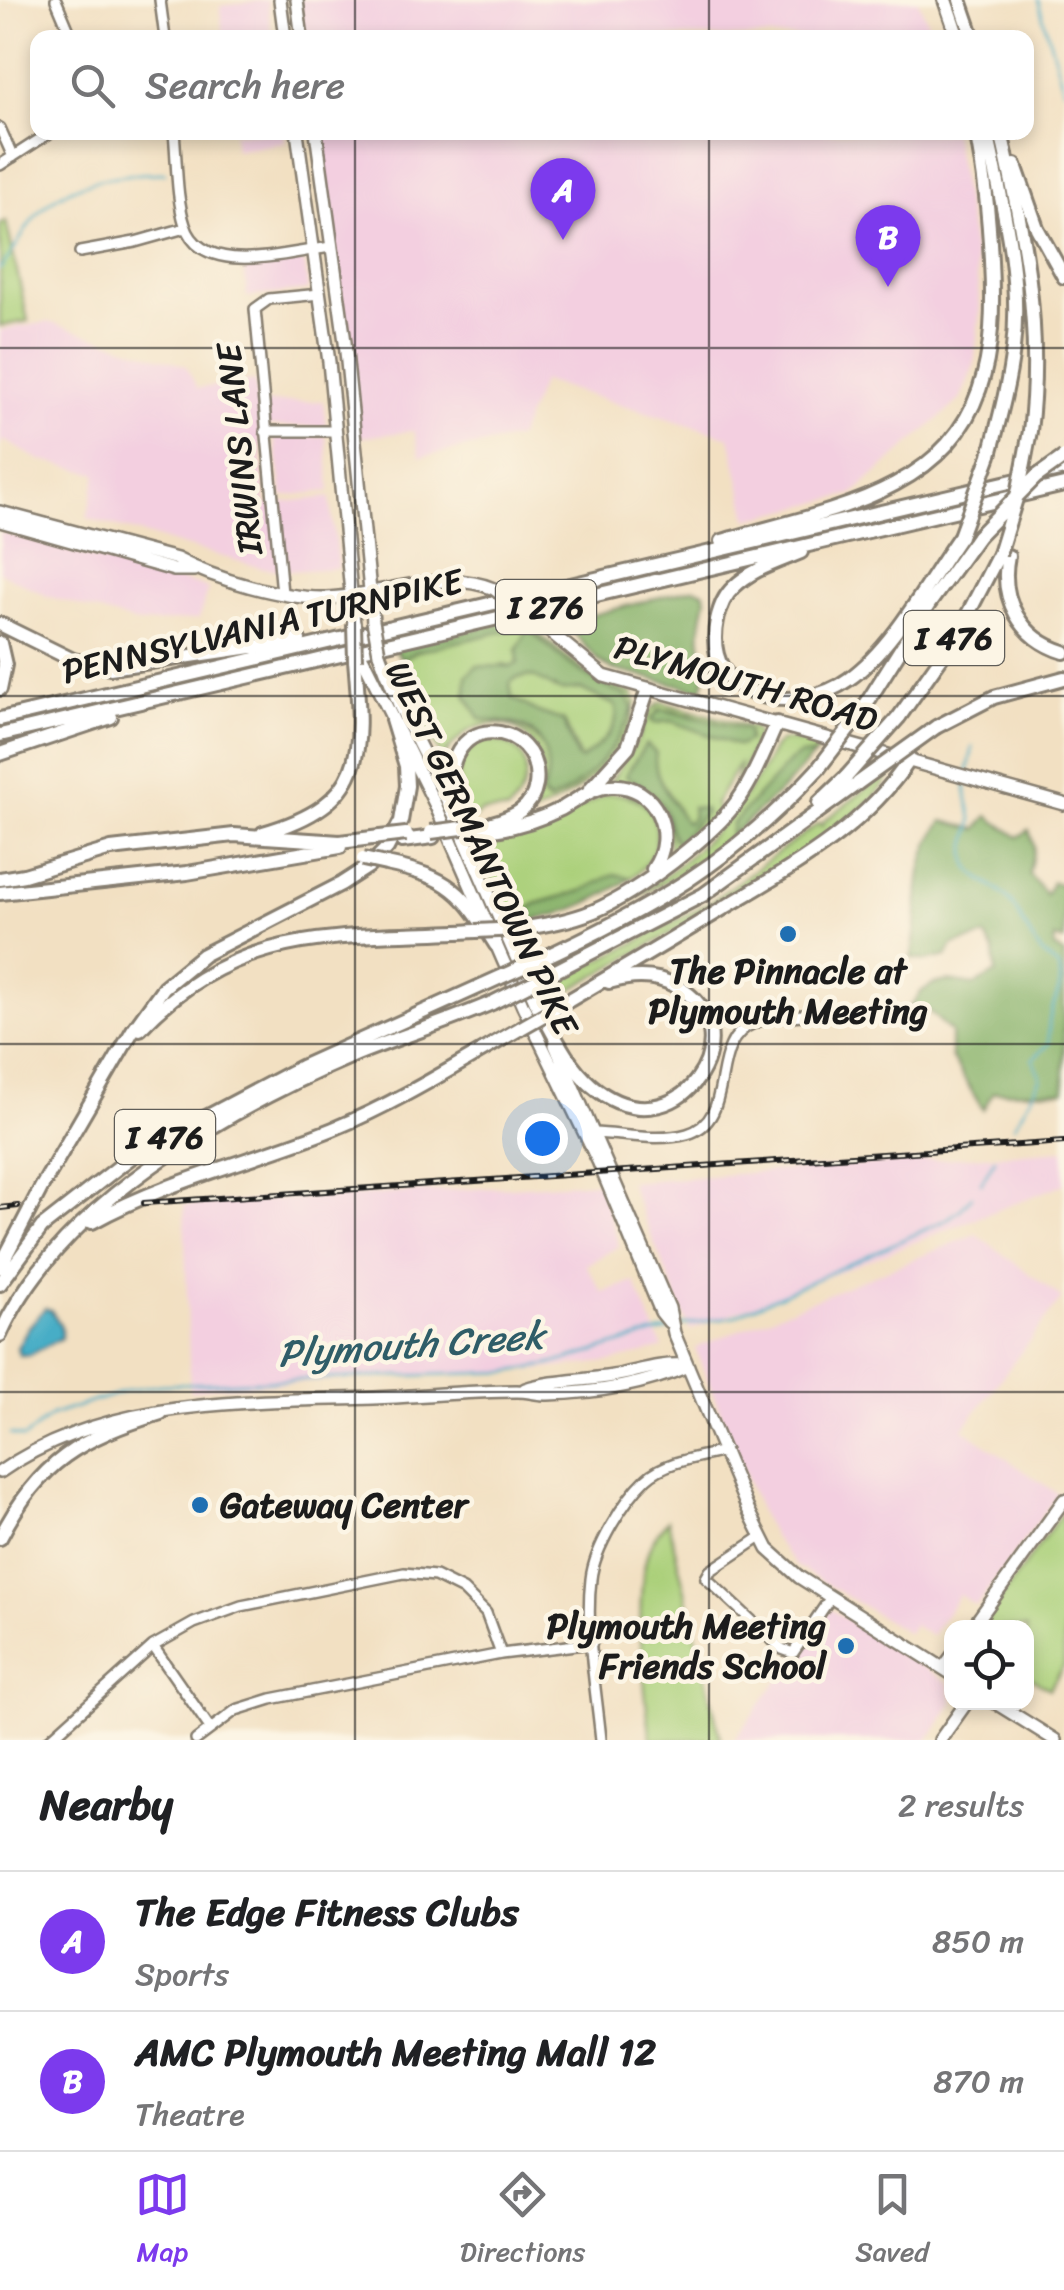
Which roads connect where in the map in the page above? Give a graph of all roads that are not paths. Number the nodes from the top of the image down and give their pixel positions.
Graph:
1 (56, 0) edge
2 (160, 0) edge
3 (280, 0) edge
4 (297, 0) edge
5 (945, 0) edge
6 (960, 0) edge
7 (69, 30) edge
8 (164, 30) edge
9 (284, 30) edge
10 (301, 30) edge
11 (954, 30) edge
12 (970, 30) edge
13 (0, 128) edge
14 (39, 140) edge
15 (175, 140) edge
16 (298, 140) edge
17 (317, 140) edge
18 (977, 140) edge
19 (989, 140) edge
20 (1004, 140) edge
21 (1005, 140) edge
22 (12, 157) junction
23 (0, 165) edge
24 (185, 228) junction
25 (332, 247) junction
26 (312, 249) junction
27 (80, 252) dead end
28 (1064, 277) edge
29 (320, 294) junction
30 (265, 431) junction
31 (336, 431) junction
32 (1064, 457) edge
33 (1064, 468) edge
34 (1064, 486) edge
35 (0, 512) edge
36 (0, 521) edge
37 (841, 536) junction
38 (960, 536) junction
39 (1004, 555) junction
40 (639, 569) junction
41 (198, 570) junction
42 (282, 593) junction
43 (372, 594) junction
44 (352, 596) junction
45 (929, 604) junction
46 (415, 622) junction
47 (0, 624) edge
48 (354, 624) joint
49 (0, 643) edge
50 (1064, 652) edge
51 (358, 658) junction
52 (1064, 678) edge
53 (0, 689) edge
54 (648, 689) junction
55 (165, 697) junction
56 (0, 719) edge
57 (392, 720) junction
58 (776, 724) junction
59 (0, 735) edge
60 (0, 754) edge
61 (910, 760) junction
62 (852, 779) junction
63 (582, 796) junction
64 (1064, 804) edge
65 (452, 810) junction
66 (486, 828) junction
67 (256, 835) junction
68 (379, 840) junction
69 (284, 857) junction
70 (0, 867) edge
71 (44, 869) junction
72 (0, 879) edge
73 (633, 888) junction
74 (0, 893) edge
75 (496, 945) junction
76 (583, 992) junction
77 (536, 1002) junction
78 (901, 1016) dead end
79 (118, 1056) junction
80 (302, 1073) junction
81 (594, 1134) junction
82 (68, 1237) junction
83 (0, 1267) edge
84 (0, 1284) edge
85 (673, 1329) junction
86 (0, 1335) edge
87 (666, 1364) junction
88 (688, 1366) junction
89 (521, 1390) junction
90 (161, 1413) junction
91 (725, 1451) junction
92 (0, 1472) edge
93 (1064, 1500) edge
94 (761, 1537) junction
95 (0, 1538) edge
96 (831, 1597) junction
97 (978, 1620) edge
98 (592, 1643) junction
99 (153, 1646) junction
100 (501, 1654) junction
101 (944, 1669) edge
102 (961, 1710) edge
103 (1007, 1710) edge
104 (210, 1728) junction
105 (49, 1740) edge
106 (196, 1740) edge
107 (601, 1740) edge
108 (940, 1740) edge
109 (1056, 1740) edge

1 - 7 street
2 - 8 street
3 - 9 main road
4 - 10 main road
5 - 11 highway
6 - 12 highway
13 - 22 street
14 - 22 street
15 - 24 street
16 - 26 main road, WEST GERMANTOWN PIKE
17 - 25 main road, WEST GERMANTOWN PIKE
18 - 40 highway
19 - 38 highway, I 476, bridge
20 - 39 highway, bridge
21 - 28 highway
22 - 23 street
24 - 26 street
24 - 27 street
25 - 26 street
25 - 43 main road, WEST GERMANTOWN PIKE
26 - 29 main road, WEST GERMANTOWN PIKE
29 - 30 street, IRWINS LANE
29 - 31 main road, WEST GERMANTOWN PIKE
30 - 31 street
30 - 42 street, IRWINS LANE
31 - 44 main road, WEST GERMANTOWN PIKE
32 - 45 highway, bridge
33 - 40 highway, PENNSYLVANIA TURNPIKE / I 276
34 - 37 highway, PENNSYLVANIA TURNPIKE / I 276
35 - 41 main road, PLYMOUTH ROAD
36 - 41 main road, PLYMOUTH ROAD
37 - 38 highway
37 - 55 highway, PENNSYLVANIA TURNPIKE / I 276
38 - 45 highway, I 476
39 - 50 highway
39 - 62 highway, I 476, bridge
40 - 46 highway, PENNSYLVANIA TURNPIKE / I 276
41 - 42 main road, PLYMOUTH ROAD
42 - 44 main road, PLYMOUTH ROAD
43 - 44 main road, PLYMOUTH ROAD
43 - 54 main road, PLYMOUTH ROAD, bridge
43 - 65 main road, WEST GERMANTOWN PIKE, bridge
44 - 48 main road, WEST GERMANTOWN PIKE
45 - 80 highway, I 476, bridge
46 - 47 highway
46 - 56 highway, PENNSYLVANIA TURNPIKE / I 276
48 - 51 highway, bridge
49 - 53 highway
51 - 57 main road, WEST GERMANTOWN PIKE
51 - 67 highway
52 - 62 highway, bridge
54 - 58 main road, PLYMOUTH ROAD
54 - 63 highway
55 - 59 highway, PENNSYLVANIA TURNPIKE / I 276
55 - 60 highway
57 - 75 main road, WEST GERMANTOWN PIKE
57 - 79 highway
58 - 61 main road, PLYMOUTH ROAD
58 - 73 highway
61 - 64 main road, PLYMOUTH ROAD
61 - 76 highway
62 - 80 highway, I 476, bridge
63 - 66 highway
63 - 73 highway
65 - 66 highway
65 - 77 main road, WEST GERMANTOWN PIKE
66 - 68 highway, bridge
67 - 68 highway
67 - 71 highway
68 - 69 highway
69 - 74 highway
69 - 75 highway, bridge
70 - 71 highway
71 - 72 highway
73 - 79 highway, bridge
75 - 85 main road, WEST GERMANTOWN PIKE
76 - 77 highway
76 - 82 highway, bridge
77 - 81 main road, WEST GERMANTOWN PIKE
78 - 81 street
79 - 83 highway
80 - 82 highway, I 476
80 - 84 highway, I 476
81 - 85 main road, WEST GERMANTOWN PIKE
82 - 86 highway, I 476
85 - 87 main road
85 - 88 main road, WEST GERMANTOWN PIKE
87 - 88 main road
87 - 89 main road
88 - 89 main road
88 - 91 main road, WEST GERMANTOWN PIKE
89 - 90 main road
90 - 92 main road
90 - 95 highway
91 - 94 main road, WEST GERMANTOWN PIKE
91 - 98 street
93 - 97 main road
94 - 96 main road, WEST GERMANTOWN PIKE
94 - 96 street
96 - 101 main road, WEST GERMANTOWN PIKE
98 - 100 street
98 - 107 street
99 - 100 street
99 - 104 street
99 - 105 street
100 - 104 street
102 - 108 main road
103 - 109 main road
104 - 106 street

